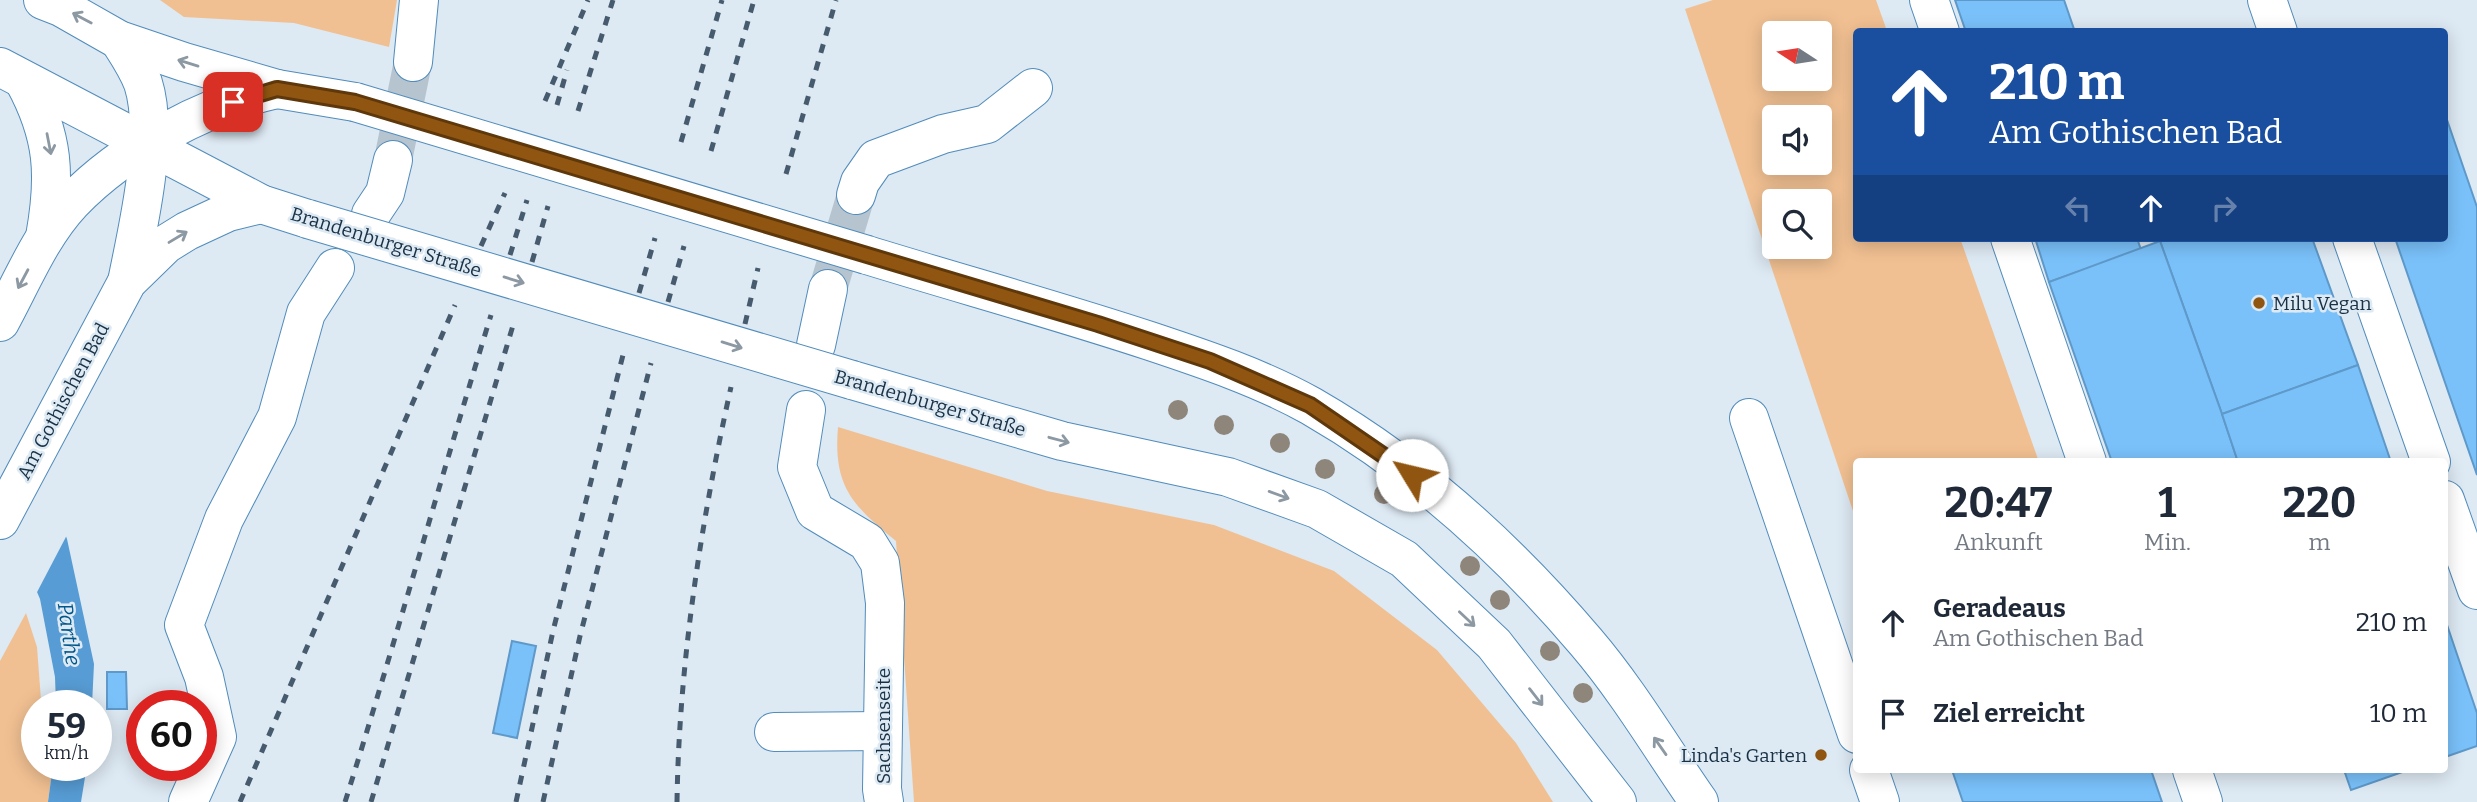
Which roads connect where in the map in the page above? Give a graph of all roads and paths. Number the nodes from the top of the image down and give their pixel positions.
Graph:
1 (43, 0) edge
2 (419, 0) edge
3 (1929, 0) edge
4 (2267, 0) edge
5 (1939, 28) edge
6 (2277, 28) edge
7 (119, 40) junction
8 (413, 62) tunnel mouth
9 (12, 74) edge
10 (1032, 88) dead end
11 (277, 89) junction
12 (147, 144) junction
13 (393, 160) tunnel mouth
14 (856, 195) tunnel mouth
15 (261, 204) junction
16 (371, 214) dead end
17 (46, 237) junction
18 (2011, 242) edge
19 (2353, 242) edge
20 (335, 268) dead end
21 (127, 282) junction
22 (828, 289) tunnel mouth
23 (0, 322) edge
24 (816, 345) dead end
25 (806, 410) dead end
26 (1749, 418) dead end
27 (2086, 458) edge
28 (2430, 458) edge
29 (2448, 508) edge
30 (0, 520) edge
31 (2477, 590) edge
32 (1853, 722) edge
33 (882, 731) junction
34 (774, 732) dead end
35 (1870, 773) edge
36 (2194, 773) edge
37 (188, 802) edge
38 (884, 802) edge
39 (1617, 802) edge
40 (1699, 802) edge
41 (1880, 802) edge
42 (2203, 802) edge

7 -> 1 main road
2 - 8 main road
3 - 5 main road
4 - 6 main road
11 -> 7 main road
7 - 12 main road
9 - 12 main road, Brandenburger Straße
9 -> 17 main road
10 - 14 main road
11 - 12 main road
40 -> 11 main road, bridge
12 - 15 main road, Brandenburger Straße
12 - 17 main road
12 - 21 main road, Am Gothischen Bad
13 - 16 main road
21 -> 15 main road, Am Gothischen Bad
15 -> 39 main road, Brandenburger Straße, bridge
17 -> 23 main road
18 - 27 main road
19 - 28 main road
20 - 37 main road
21 - 30 main road, Am Gothischen Bad
22 - 24 main road
25 - 33 main road, Sachsenseite
26 - 32 main road
29 - 31 main road
33 - 34 main road
33 - 38 main road, Sachsenseite
35 - 41 main road
36 - 42 main road

